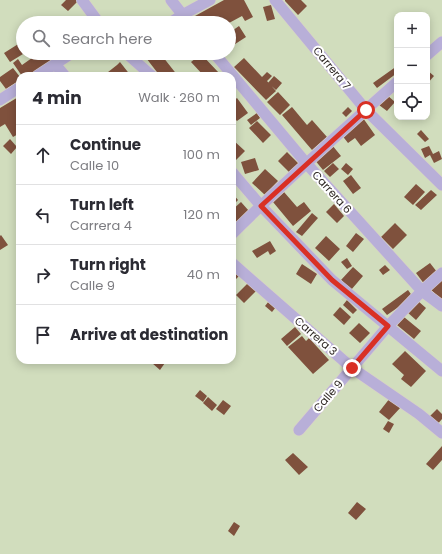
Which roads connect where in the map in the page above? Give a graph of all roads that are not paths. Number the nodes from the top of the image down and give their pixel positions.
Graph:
1 (171, 0) edge
2 (210, 0) edge
3 (275, 0) edge
4 (87, 1) edge
5 (95, 16) edge
6 (183, 16) edge
7 (189, 16) edge
8 (442, 42) edge
9 (430, 52) edge
10 (61, 60) edge
11 (134, 60) edge
12 (220, 60) edge
13 (55, 64) junction
14 (43, 72) edge
15 (62, 72) edge
16 (147, 72) edge
17 (230, 72) edge
18 (236, 79) edge
19 (395, 84) edge
20 (16, 90) edge
21 (0, 100) edge
22 (366, 110) junction
23 (306, 163) junction
24 (236, 177) edge
25 (442, 185) edge
26 (261, 206) junction
27 (236, 230) edge
28 (236, 266) edge
29 (442, 273) edge
30 (422, 291) junction
31 (442, 306) edge
32 (388, 326) junction
33 (352, 368) junction
34 (442, 371) edge
35 (298, 430) dead end
36 (442, 433) edge

1 - 6 street
2 - 7 street
3 - 22 street, Carrera 7
4 - 5 street
8 - 9 street
10 - 13 street
11 - 16 street
12 - 17 street, Carrera 6
13 - 14 street
13 - 15 street
18 - 23 street, Carrera 6
19 - 22 street
20 - 21 street
22 - 23 street
22 - 25 street, Carrera 7
23 - 26 street
23 - 30 street, Carrera 6
24 - 26 street
26 - 27 street
26 - 32 street
28 - 33 street, Carrera 3
29 - 30 street, Calle 9
30 - 31 street, Carrera 6
30 - 32 street, Calle 9
32 - 33 street, Calle 9
32 - 34 street
33 - 35 street, Calle 9
33 - 36 street, Carrera 3

